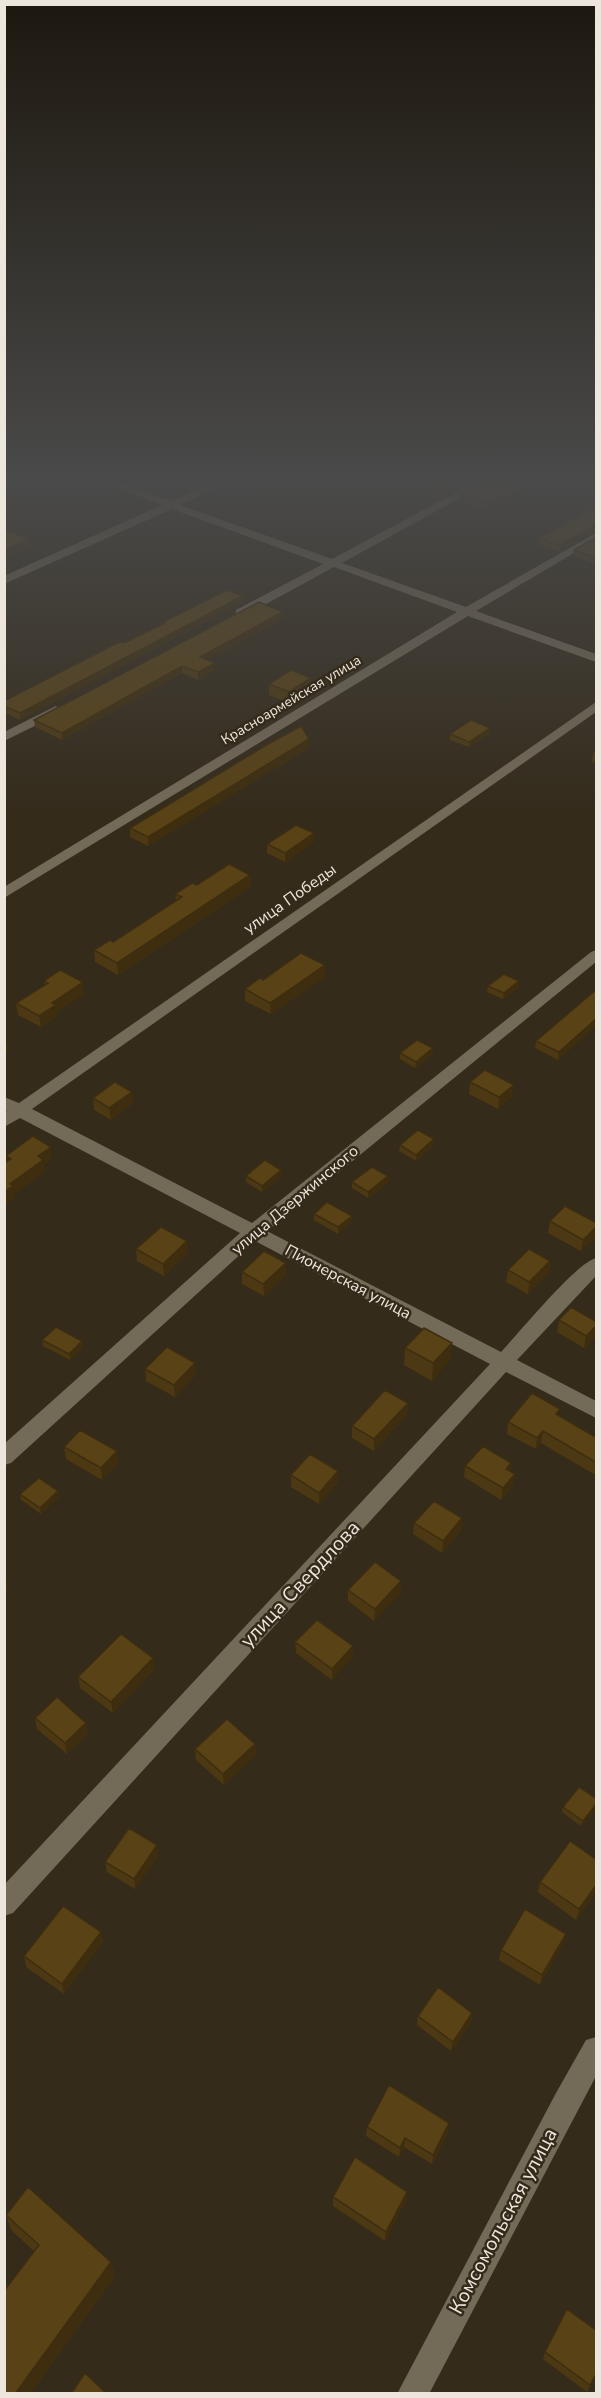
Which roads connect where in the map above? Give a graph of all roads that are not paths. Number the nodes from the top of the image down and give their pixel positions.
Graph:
1 (286, 589) edge
2 (407, 589) edge
3 (505, 589) edge
4 (467, 611) junction
5 (232, 617) edge
6 (597, 658) edge
7 (67, 704) edge
8 (597, 706) edge
9 (4, 737) edge
10 (4, 894) edge
11 (597, 955) edge
12 (10, 1111) edge
13 (253, 1232) junction
14 (597, 1264) edge
15 (503, 1363) junction
16 (597, 1410) edge
17 (4, 1457) edge
18 (4, 1904) edge
19 (597, 2050) edge
20 (412, 2394) edge

1 - 5 street
2 - 4 street
3 - 4 street, Красноармейская улица
4 - 6 street
4 - 10 street, Красноармейская улица
7 - 9 street
8 - 12 street, улица Победы
11 - 13 street, улица Дзержинского
12 - 13 street, Пионерская улица
13 - 15 street, Пионерская улица
13 - 17 street, улица Дзержинского
14 - 15 street, улица Свердлова
15 - 16 street, Пионерская улица
15 - 18 street, улица Свердлова
19 - 20 street, Комсомольская улица

